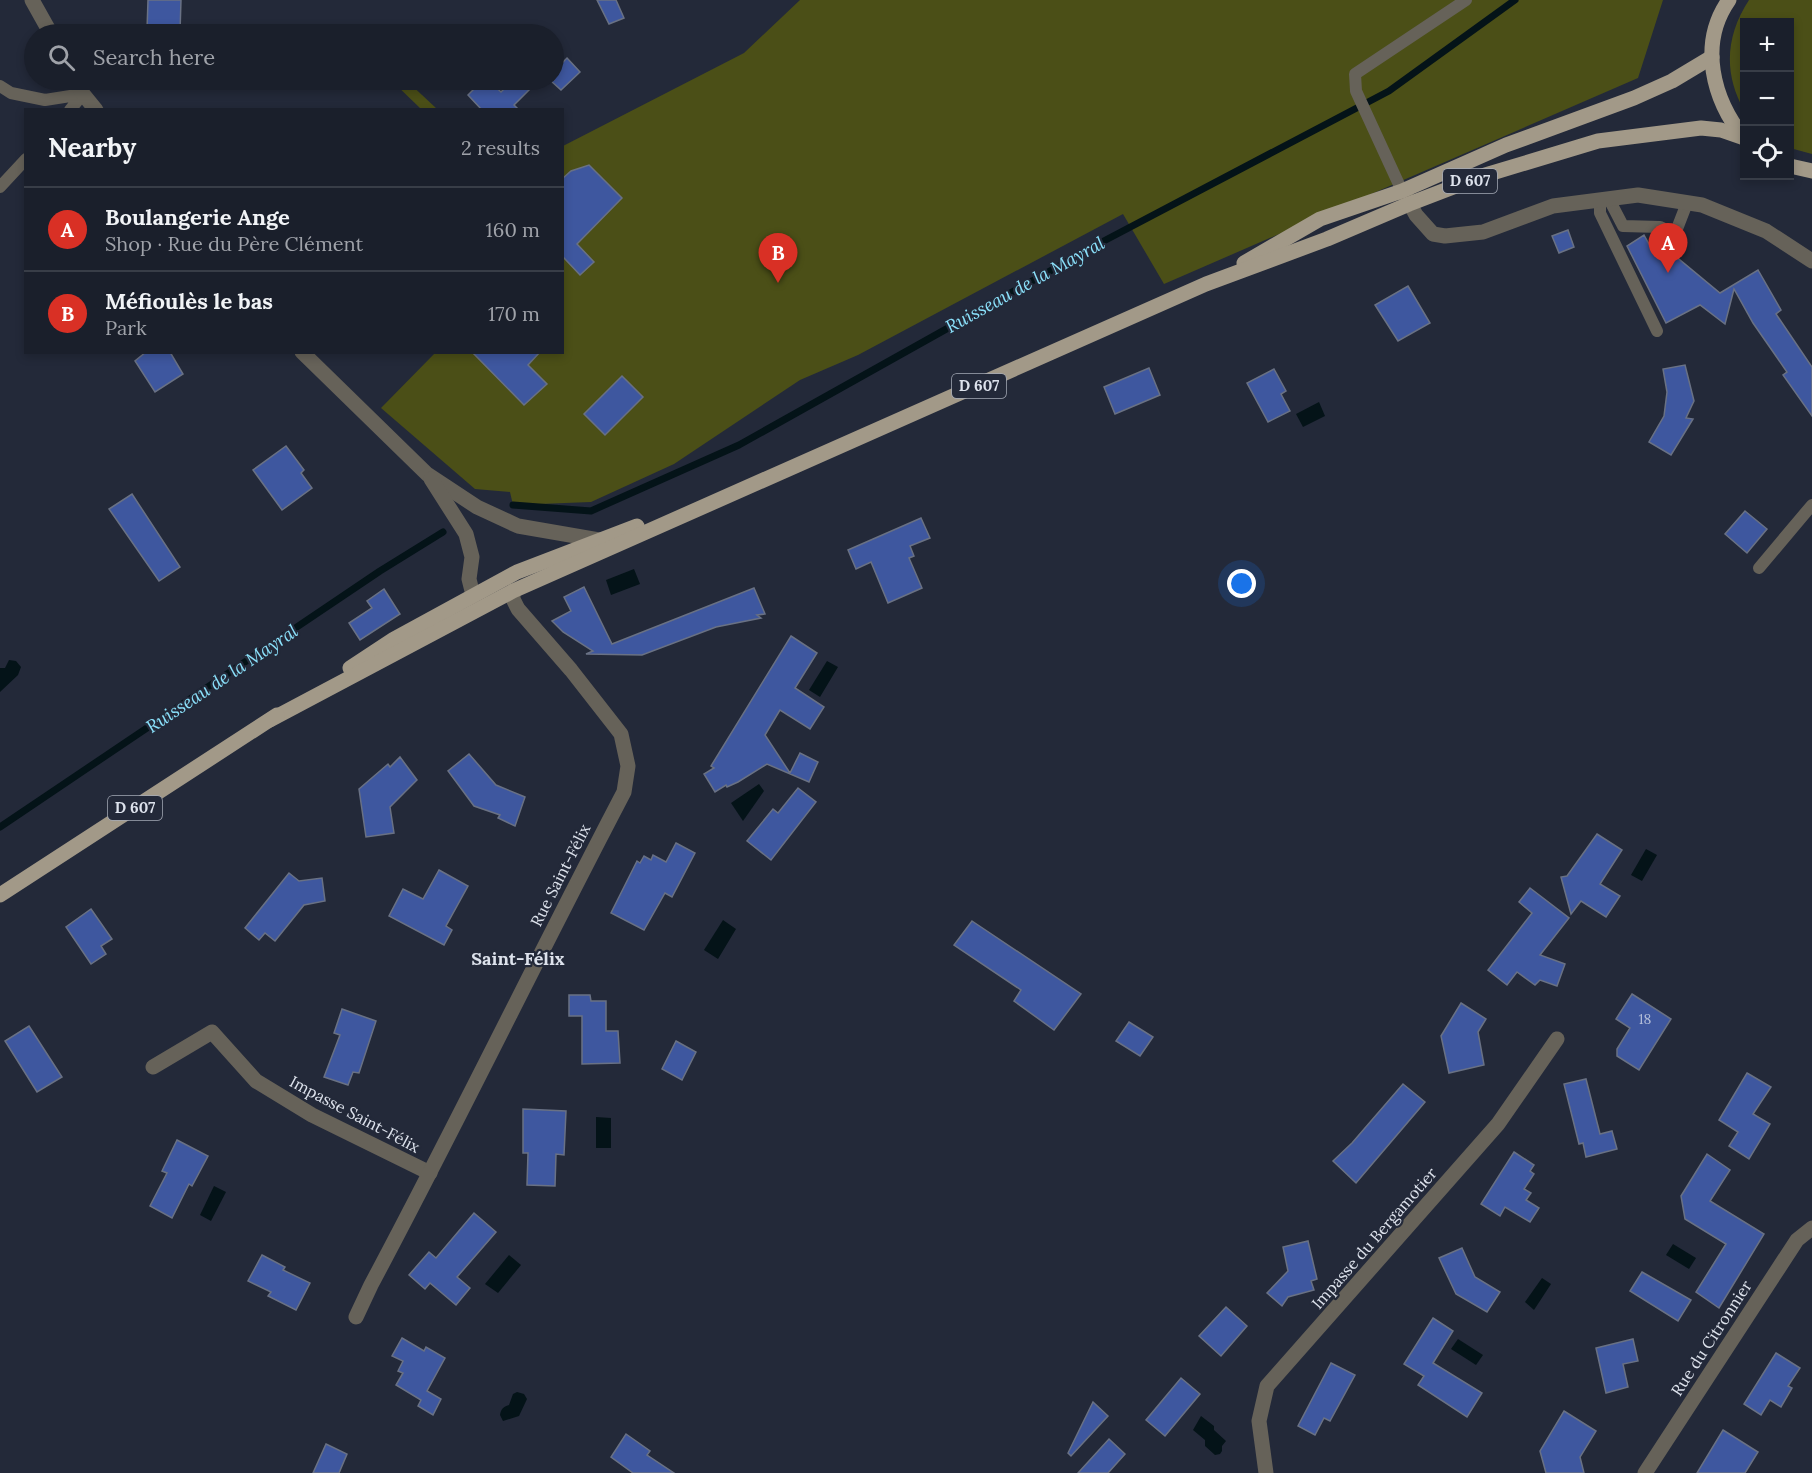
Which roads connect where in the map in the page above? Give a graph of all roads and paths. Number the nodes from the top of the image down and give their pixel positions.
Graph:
1 (32, 0) edge
2 (1466, 0) edge
3 (1729, 0) edge
4 (45, 24) edge
5 (1712, 57) junction
6 (0, 86) edge
7 (81, 90) edge
8 (83, 94) junction
9 (72, 108) edge
10 (94, 108) edge
11 (1740, 132) edge
12 (1740, 137) edge
13 (24, 161) edge
14 (1794, 167) edge
15 (1812, 171) edge
16 (0, 187) edge
17 (1406, 197) junction
18 (1604, 200) junction
19 (1687, 202) junction
20 (1812, 261) edge
21 (1206, 284) junction
22 (1657, 331) dead end
23 (304, 354) edge
24 (427, 474) junction
25 (752, 485) junction
26 (1812, 505) edge
27 (599, 540) junction
28 (1759, 568) dead end
29 (513, 591) junction
30 (473, 595) junction
31 (270, 720) junction
32 (0, 895) edge
33 (1557, 1040) dead end
34 (153, 1067) dead end
35 (430, 1173) junction
36 (1812, 1228) edge
37 (356, 1317) dead end
38 (1266, 1473) edge
39 (1645, 1473) edge

1 - 4 street
2 - 17 lane
3 - 5 main road
5 - 11 main road
5 - 17 main road, D 607
6 - 8 lane
7 - 8 street
8 - 9 lane
8 - 10 street
12 - 17 main road, D 607
13 - 16 lane
14 - 15 main road
17 - 18 street
17 - 21 main road, D 607
17 - 21 main road, D 607
18 - 19 street
18 - 19 lane
18 - 22 lane
19 - 20 street
21 - 25 main road, D 607
23 - 24 street
24 - 27 street
24 - 30 street
25 - 27 main road, D 607
25 - 29 main road, D 607
26 - 28 lane
27 - 30 main road, D 607
29 - 31 main road, D 607
29 - 35 street, Rue Saint-Félix
30 - 31 main road, D 607
31 - 32 main road, D 607
33 - 38 street, Impasse du Bergamotier
34 - 35 street, Impasse Saint-Félix
35 - 37 street, Rue Saint-Félix
36 - 39 street, Rue du Citronnier

